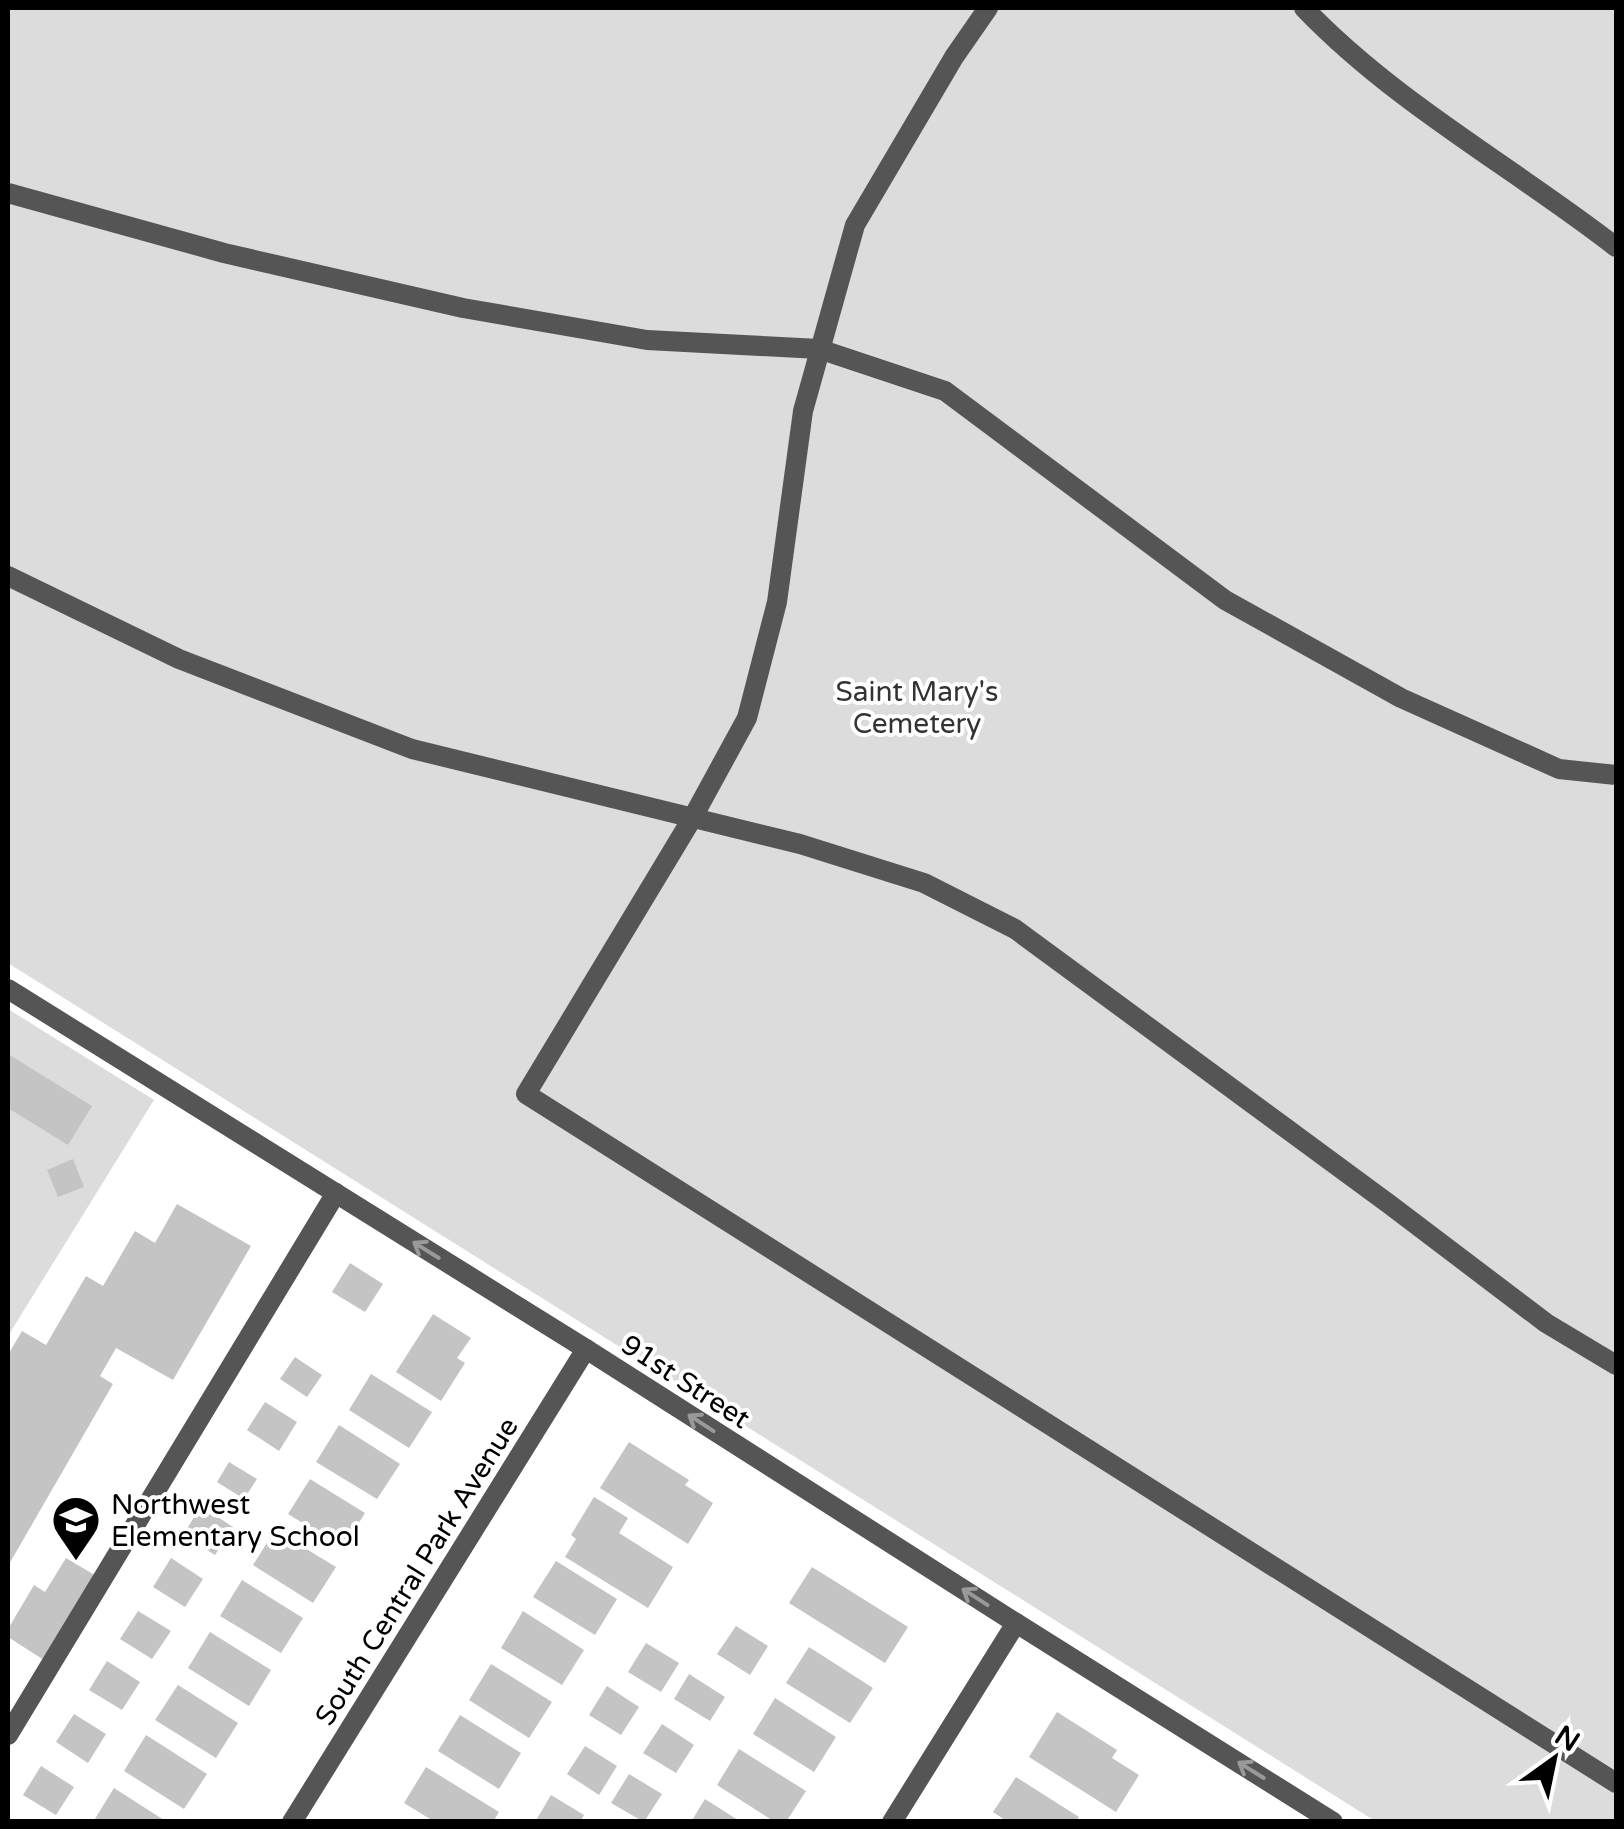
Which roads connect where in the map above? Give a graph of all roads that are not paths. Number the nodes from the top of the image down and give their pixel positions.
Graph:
1 (988, 8) edge
2 (1304, 8) edge
3 (8, 192) edge
4 (1616, 247) edge
5 (819, 348) junction
6 (8, 576) edge
7 (1616, 775) edge
8 (693, 816) junction
9 (8, 989) edge
10 (336, 1194) junction
11 (586, 1350) junction
12 (1616, 1365) edge
13 (1016, 1623) junction
14 (8, 1735) edge
15 (1616, 1784) edge
16 (292, 1822) edge
17 (892, 1822) edge
18 (1334, 1822) edge

1 - 5 street
2 - 4 street
3 - 5 street
5 - 7 street
5 - 8 street
6 - 8 street
8 - 12 street
8 - 15 street
9 - 10 street, 91st Street
11 -> 10 street, 91st Street
10 - 14 street
13 -> 11 street, 91st Street
11 - 16 street, South Central Park Avenue
13 - 17 street
18 -> 13 street, 91st Street

